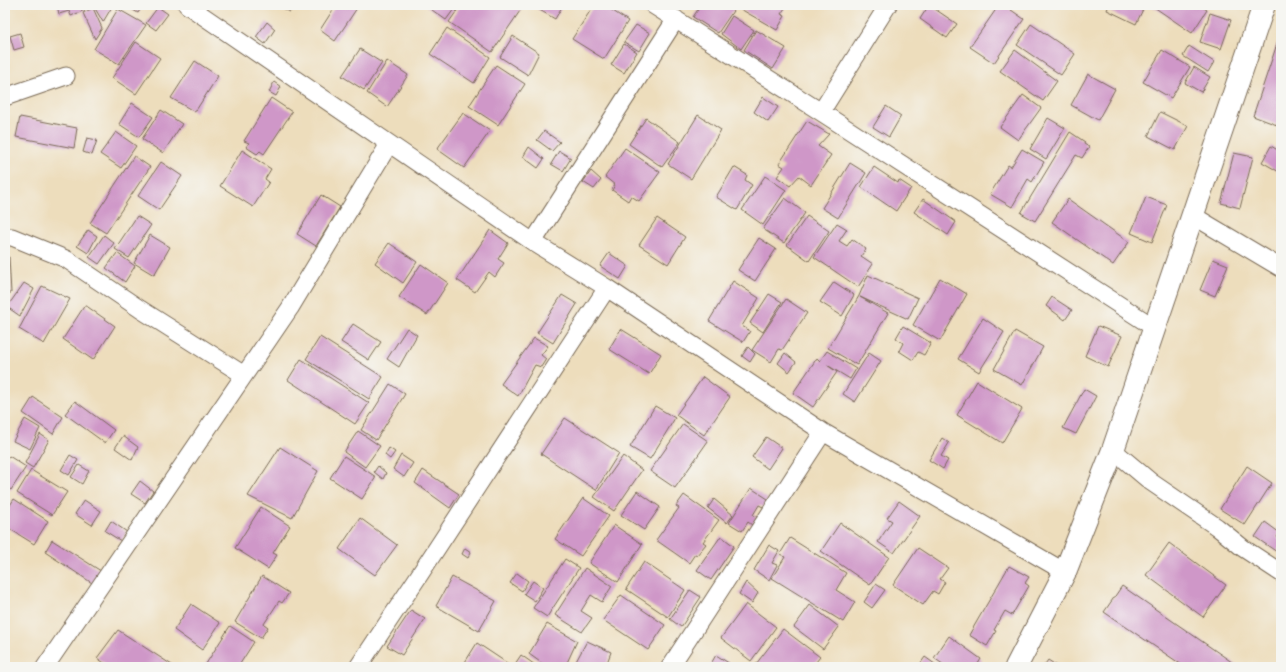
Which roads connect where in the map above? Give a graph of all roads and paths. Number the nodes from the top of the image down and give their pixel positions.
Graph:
1 (187, 5) edge
2 (653, 5) edge
3 (888, 5) edge
4 (1264, 5) edge
5 (676, 19) junction
6 (66, 76) dead end
7 (5, 97) edge
8 (821, 112) junction
9 (389, 144) junction
10 (1192, 215) junction
11 (5, 237) edge
12 (533, 242) junction
13 (1281, 268) edge
14 (607, 288) junction
15 (1155, 328) junction
16 (244, 375) junction
17 (823, 432) junction
18 (1113, 450) junction
19 (1065, 572) junction
20 (1281, 573) edge
21 (45, 667) edge
22 (358, 667) edge
23 (670, 667) edge
24 (1016, 667) edge

1 - 9 street
2 - 5 street
3 - 8 street
4 - 10 street
5 - 8 street
5 - 12 street
6 - 7 street
8 - 15 street
9 - 12 street
9 - 16 street
10 - 13 street
10 - 15 street
11 - 16 street
12 - 14 street
14 - 17 street
14 - 22 street
15 - 18 street
16 - 21 street
17 - 19 street
17 - 23 street
18 - 19 street
18 - 20 street
19 - 24 street

